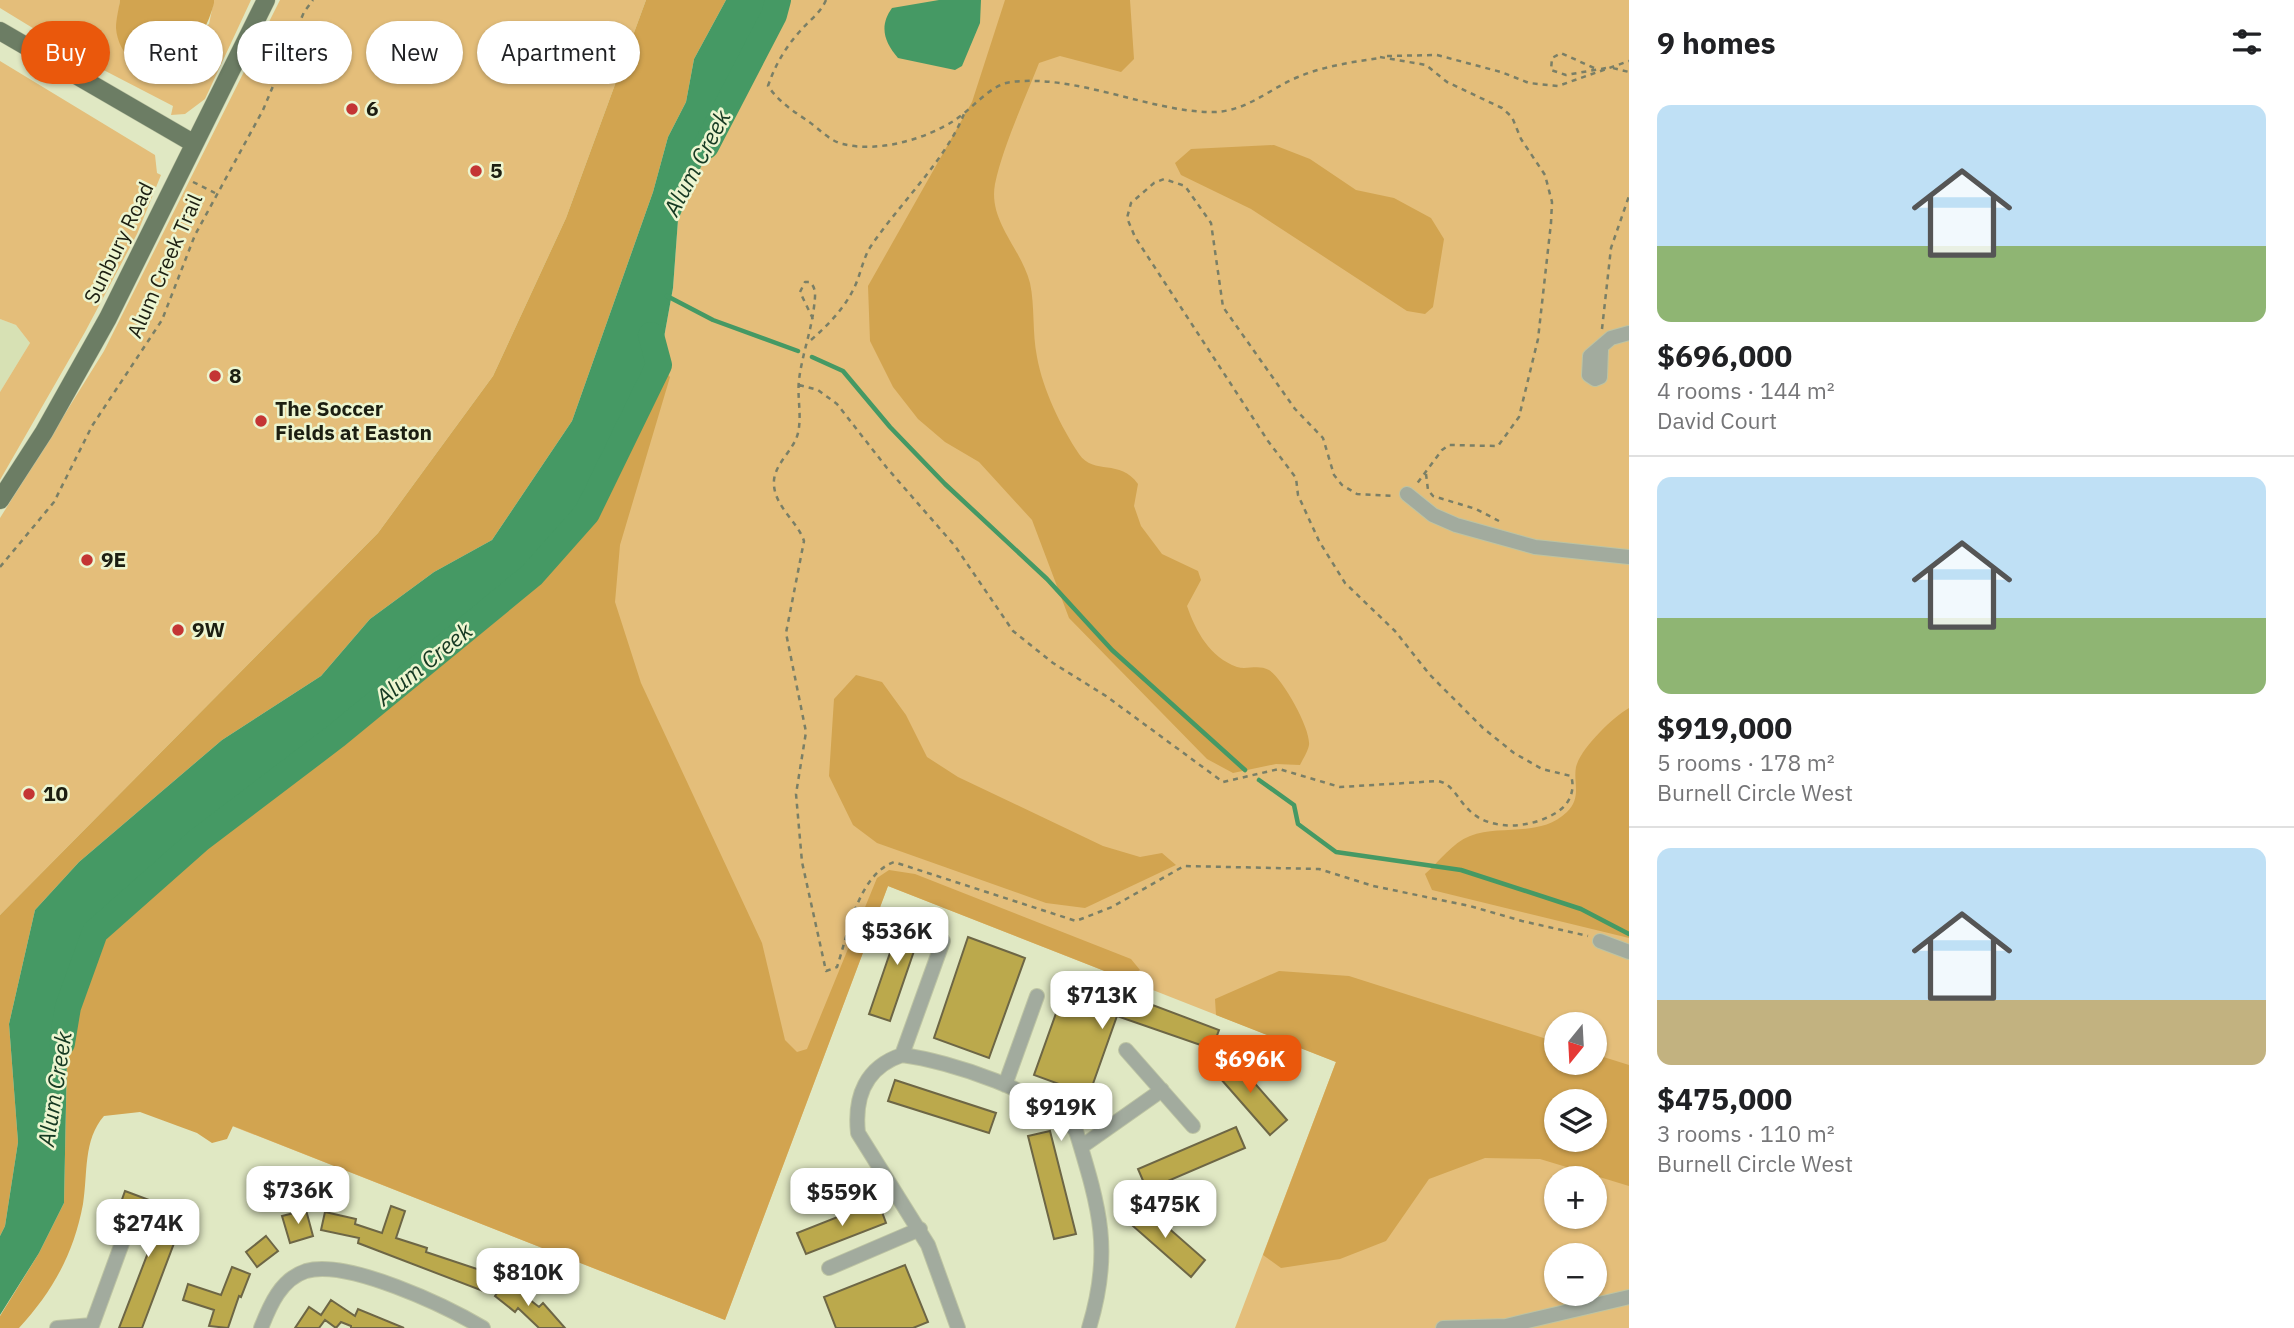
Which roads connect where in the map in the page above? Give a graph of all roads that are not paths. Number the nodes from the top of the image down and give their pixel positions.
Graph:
1 (266, 0) edge
2 (0, 31) edge
3 (193, 143) junction
4 (1629, 332) edge
5 (1601, 350) dead end
6 (1407, 494) road end
7 (0, 500) edge
8 (1629, 557) edge
9 (1600, 941) road end
10 (943, 942) dead end
11 (1629, 952) edge
12 (1037, 996) dead end
13 (1126, 1050) dead end
14 (897, 1057) junction
15 (1005, 1085) junction
16 (1162, 1090) junction
17 (1194, 1126) dead end
18 (1081, 1147) junction
19 (920, 1229) junction
20 (125, 1235) dead end
21 (829, 1268) dead end
22 (1629, 1297) edge
23 (92, 1326) edge
24 (57, 1328) edge
25 (261, 1328) edge
26 (483, 1328) edge
27 (958, 1328) edge
28 (1089, 1328) edge
29 (1443, 1328) edge

1 - 3 main road, Sunbury Road
2 - 3 main road
3 - 7 main road, Sunbury Road
4 - 5 street
6 - 8 street
9 - 11 street
10 - 14 street
12 - 15 street
13 - 16 street
14 - 15 street
14 - 19 street
15 - 18 street
16 - 17 street
16 - 18 street
18 - 28 street
19 - 21 street
19 - 27 street
20 - 23 street
22 - 29 street
23 - 24 street
25 - 26 street

